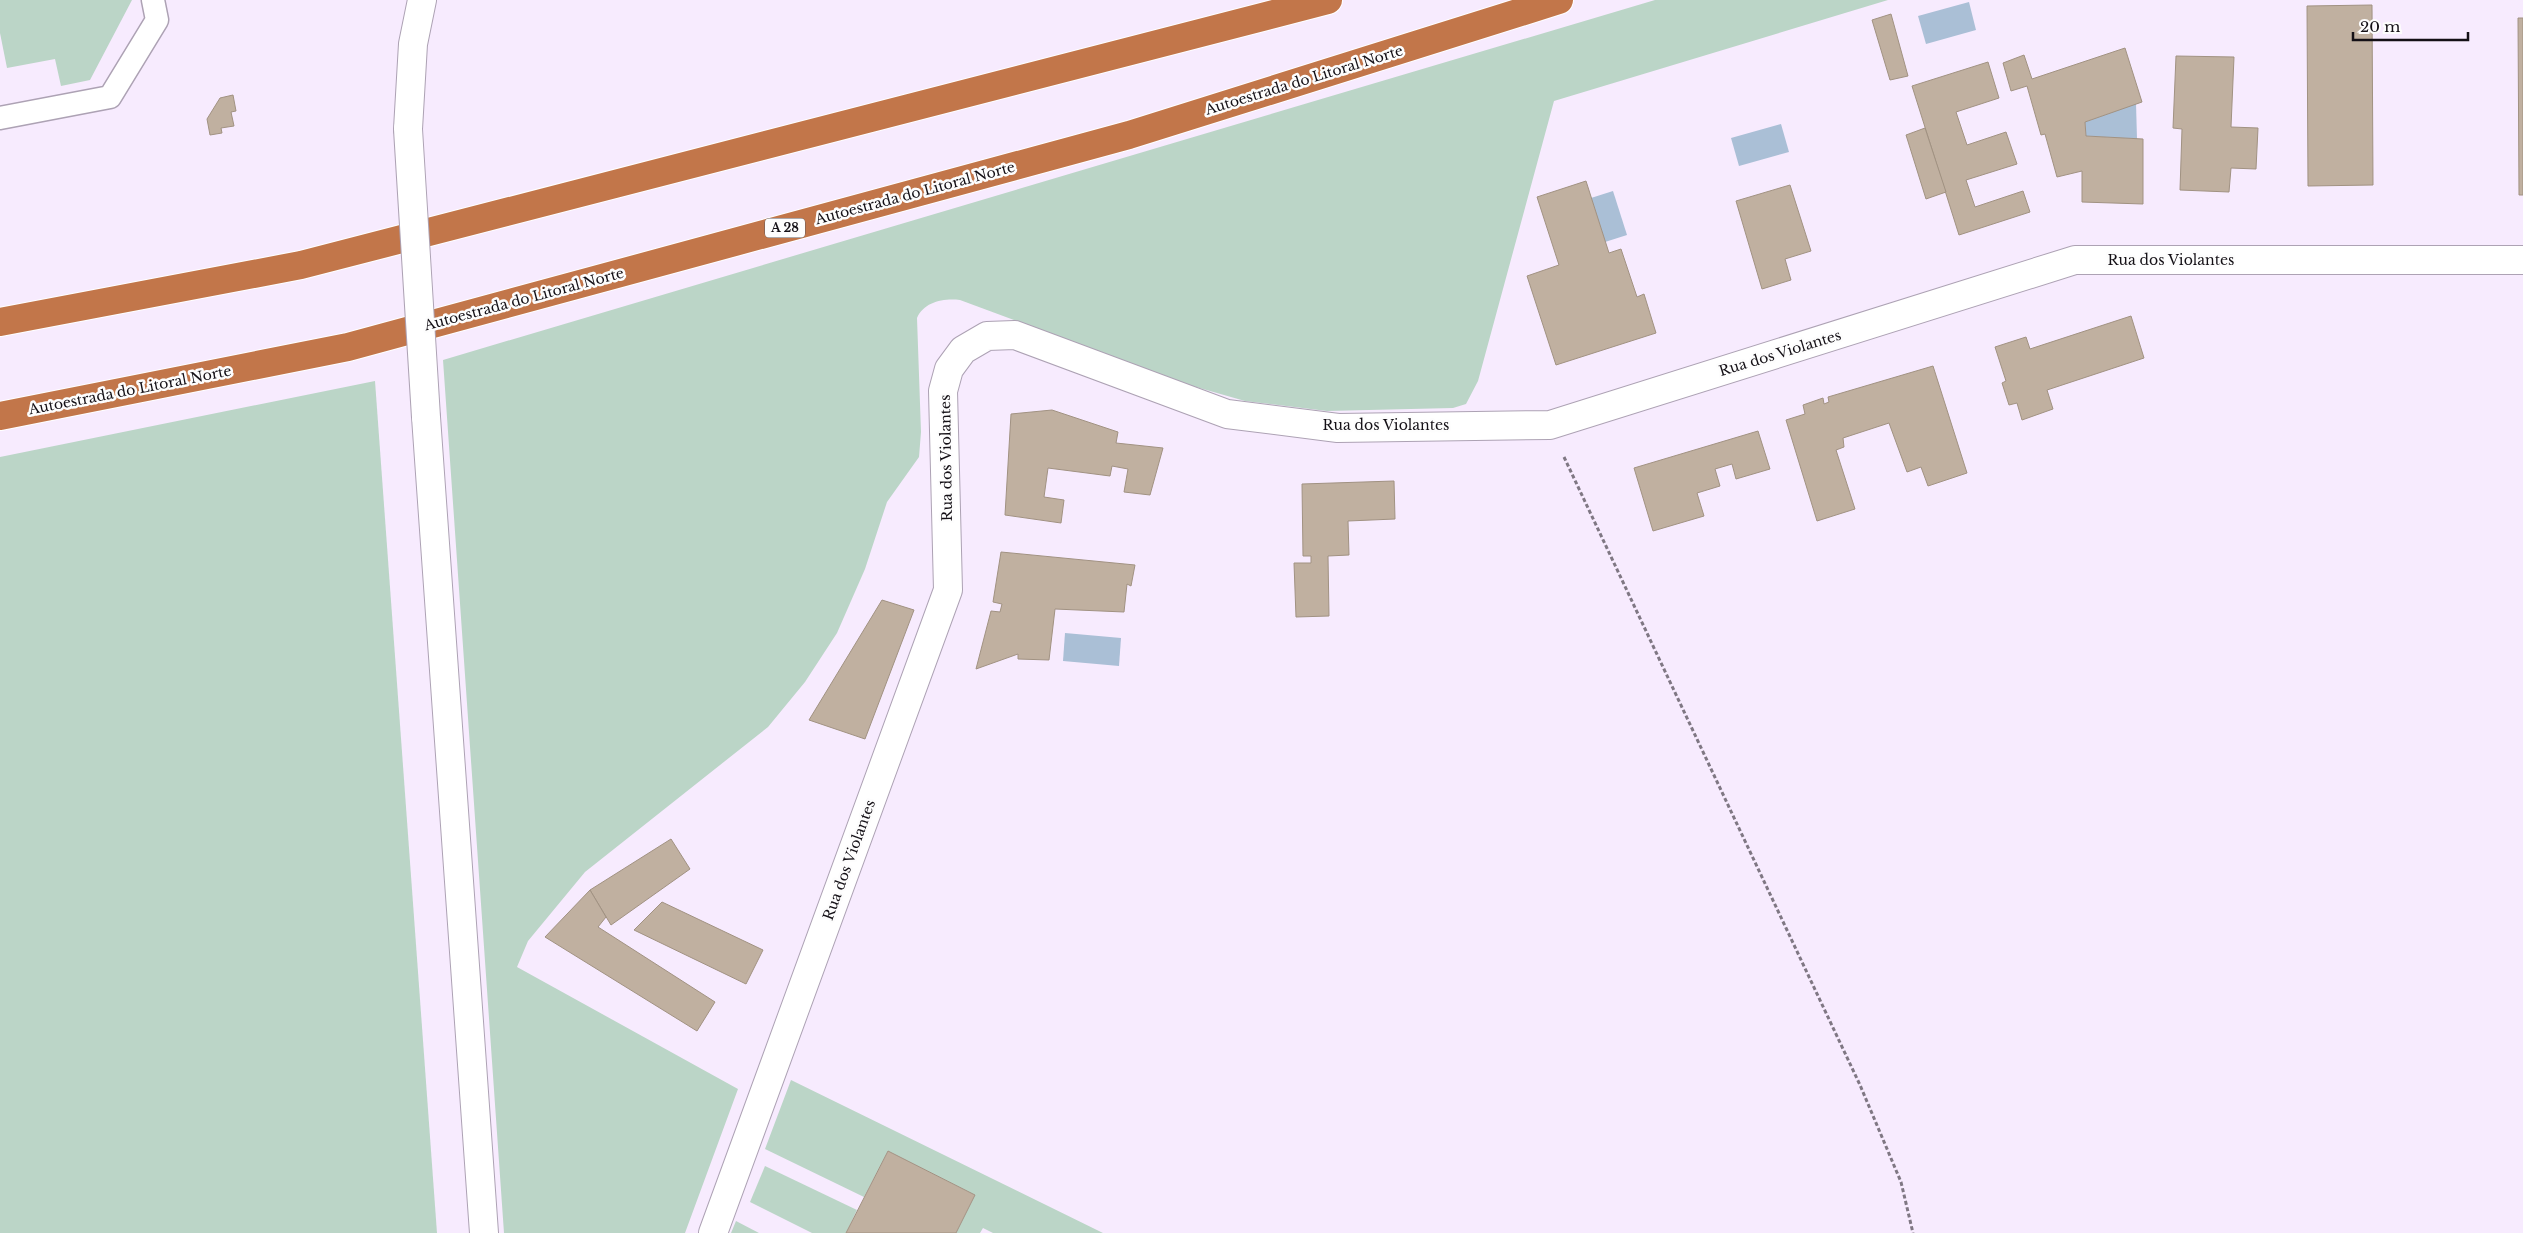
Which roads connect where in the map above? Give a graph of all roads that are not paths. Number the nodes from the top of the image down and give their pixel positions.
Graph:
1 (153, 0) edge
2 (422, 0) edge
3 (1328, 0) edge
4 (1559, 0) edge
5 (0, 118) edge
6 (2523, 260) edge
7 (0, 322) edge
8 (0, 416) edge
9 (484, 1233) edge
10 (712, 1233) edge

1 - 5 lane
2 - 9 street, bridge
3 - 7 highway
4 - 8 highway, Autoestrada do Litoral Norte / A 28
6 - 10 street, Rua dos Violantes

